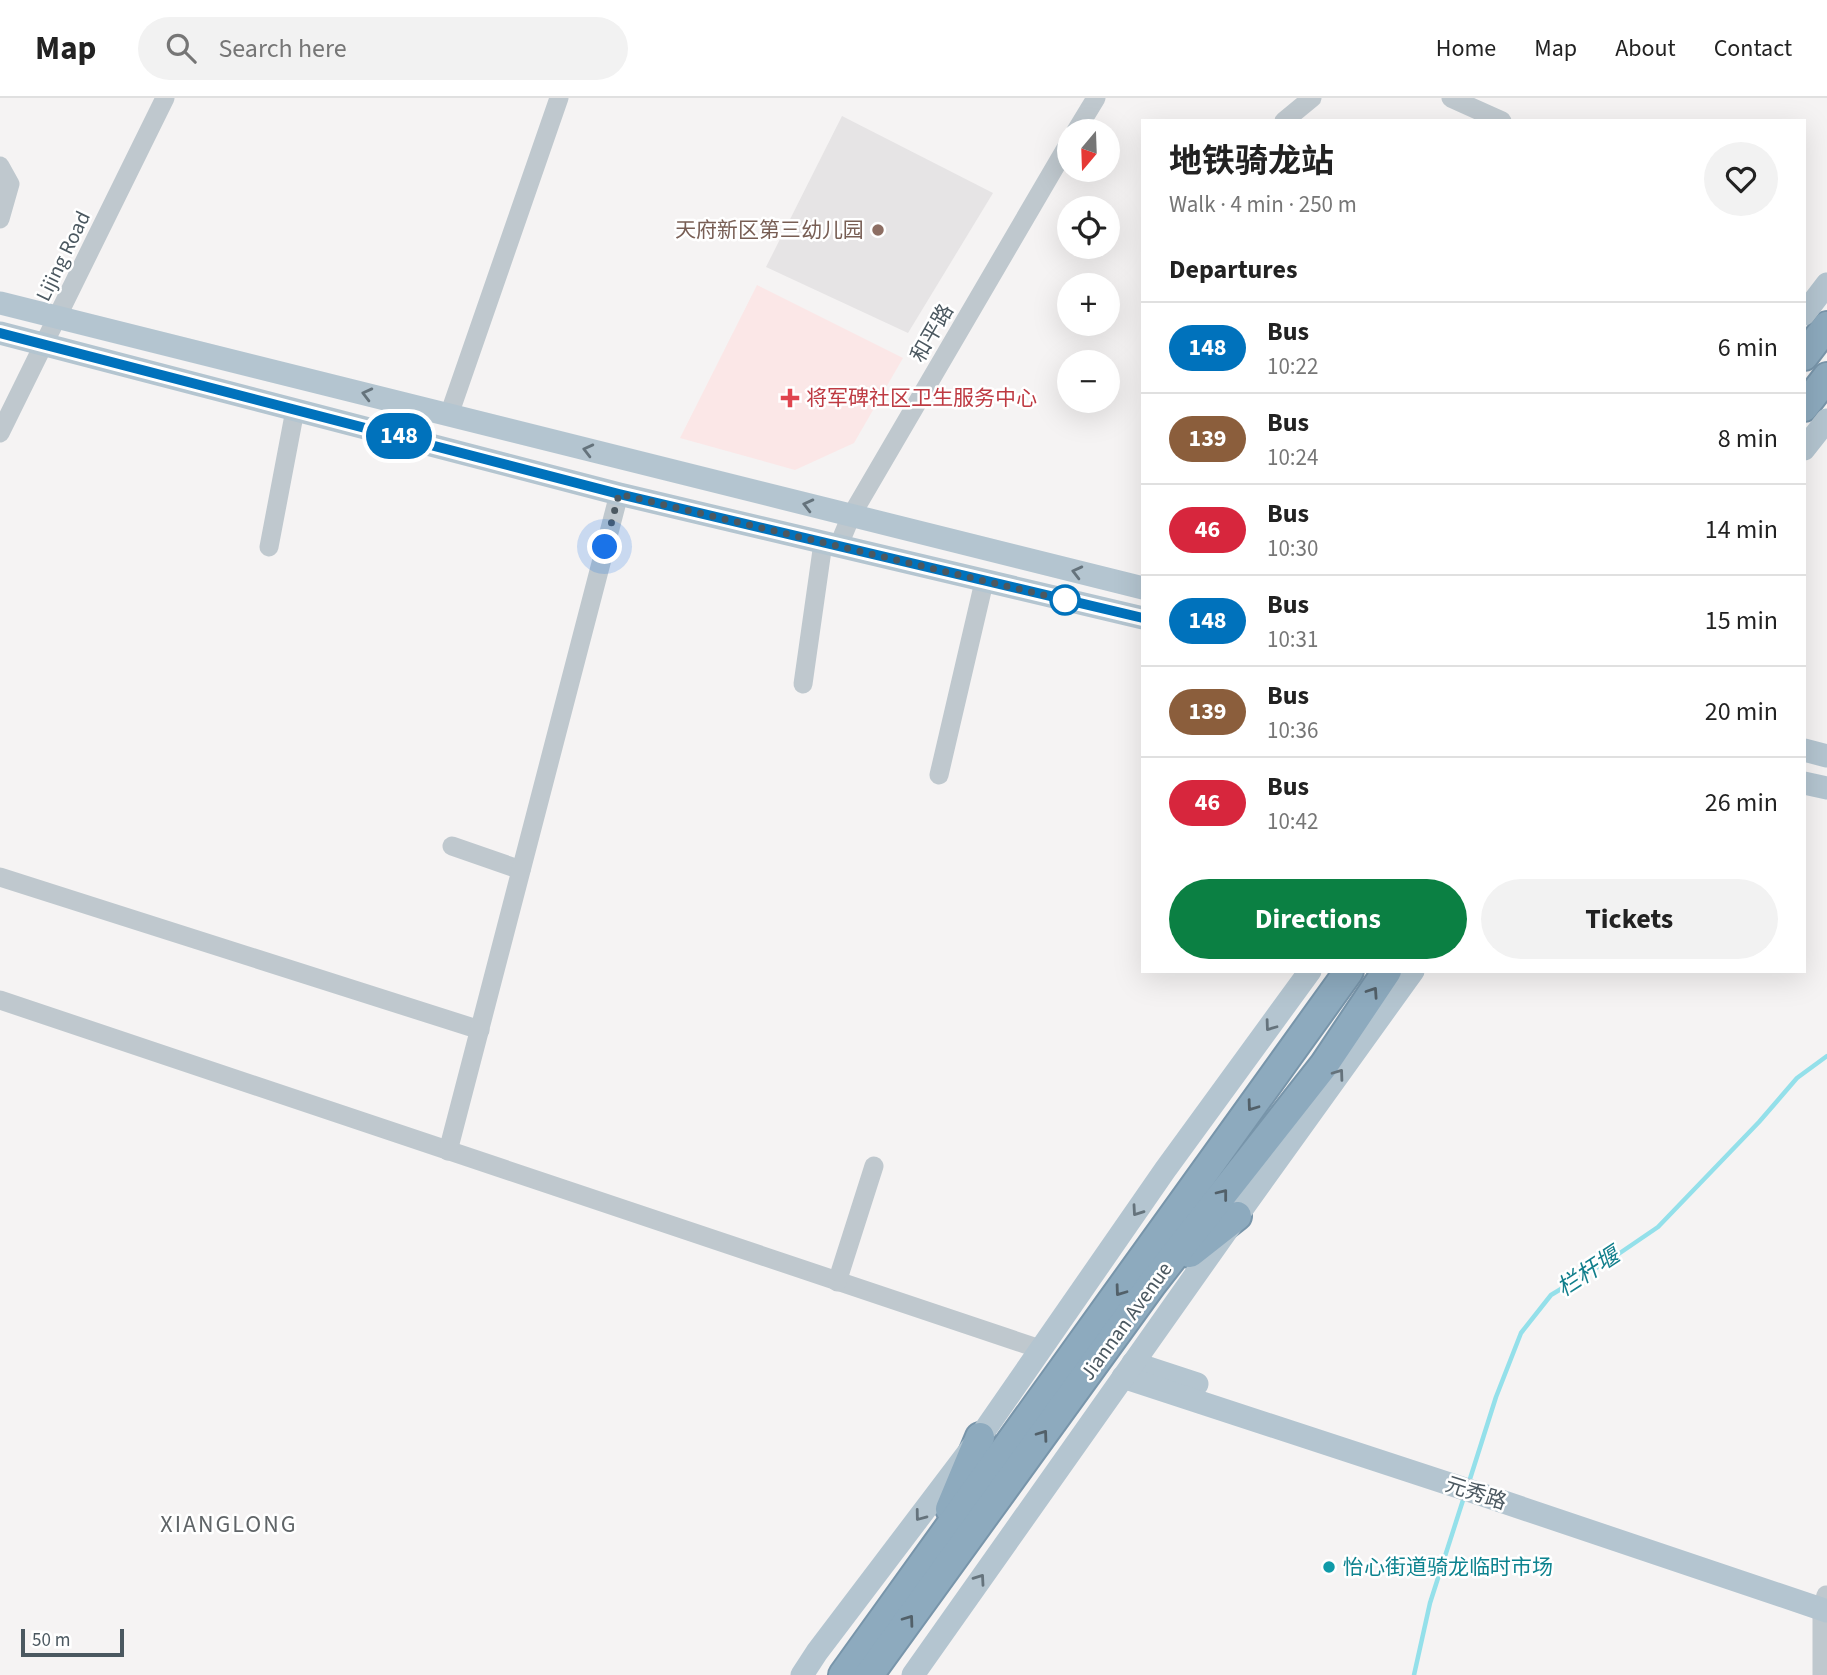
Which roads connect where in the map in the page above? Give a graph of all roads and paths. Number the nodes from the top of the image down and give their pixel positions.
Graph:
1 (165, 98) edge
2 (559, 98) edge
3 (1096, 98) edge
4 (1312, 98) edge
5 (1451, 98) edge
6 (1083, 119) edge
7 (1286, 119) edge
8 (1498, 119) edge
9 (1057, 164) edge
10 (0, 166) edge
11 (0, 219) edge
12 (1827, 284) edge
13 (0, 303) edge
14 (1806, 311) edge
15 (58, 318) junction
16 (1827, 326) edge
17 (0, 333) edge
18 (45, 345) junction
19 (1806, 353) edge
20 (1827, 377) edge
21 (1806, 405) edge
22 (295, 410) junction
23 (449, 415) junction
24 (1827, 420) edge
25 (0, 433) edge
26 (1806, 446) edge
27 (619, 494) junction
28 (852, 516) junction
29 (831, 545) junction
30 (270, 547) dead end
31 (984, 582) junction
32 (1141, 588) edge
33 (1141, 618) edge
34 (803, 684) dead end
35 (1806, 751) edge
36 (1827, 756) edge
37 (939, 775) dead end
38 (1806, 783) edge
39 (1827, 788) edge
40 (452, 846) dead end
41 (521, 870) junction
42 (0, 877) edge
43 (1309, 973) edge
44 (1348, 973) edge
45 (1386, 973) edge
46 (1412, 973) edge
47 (0, 1000) edge
48 (480, 1030) junction
49 (447, 1151) junction
50 (874, 1166) dead end
51 (1237, 1216) junction
52 (837, 1282) junction
53 (1152, 1284) junction
54 (1040, 1349) junction
55 (1128, 1370) junction
56 (980, 1437) junction
57 (930, 1556) junction
58 (1825, 1603) edge
59 (802, 1675) edge
60 (844, 1675) edge
61 (869, 1675) edge
62 (913, 1675) edge
63 (1822, 1675) edge

1 - 15 street, Lijing Road
2 - 23 street
3 - 6 street
4 - 7 street
5 - 8 street
9 - 28 street, 和平路
10 - 11 street
12 - 14 main road
13 - 15 main road
15 - 18 street, Lijing Road
23 -> 15 main road
16 - 19 highway
17 - 18 main road
18 - 22 main road
18 - 25 street, Lijing Road
20 - 21 highway
22 - 27 main road
22 - 30 street
28 -> 23 main road
24 - 26 main road
27 - 29 main road
27 - 41 street
28 - 29 street, 和平路
32 -> 28 main road
29 - 31 main road
29 - 34 street, 和平路
31 - 33 main road
31 - 37 street
35 - 36 main road
38 - 39 main road
40 - 41 street
41 - 48 street
42 - 48 street
43 -> 54 main road
44 -> 57 highway, Jiannan Avenue
53 -> 45 highway, Jiannan Avenue
51 -> 46 main road
47 - 49 street
48 - 49 street
49 - 52 street
50 - 52 street
51 - 53 highway
51 - 55 main road
52 - 54 street
61 -> 53 highway, Jiannan Avenue
54 - 56 main road
55 - 58 main road, 元秀路
62 -> 55 main road
56 - 57 highway
56 -> 59 main road
57 - 60 highway, Jiannan Avenue
58 - 63 street

